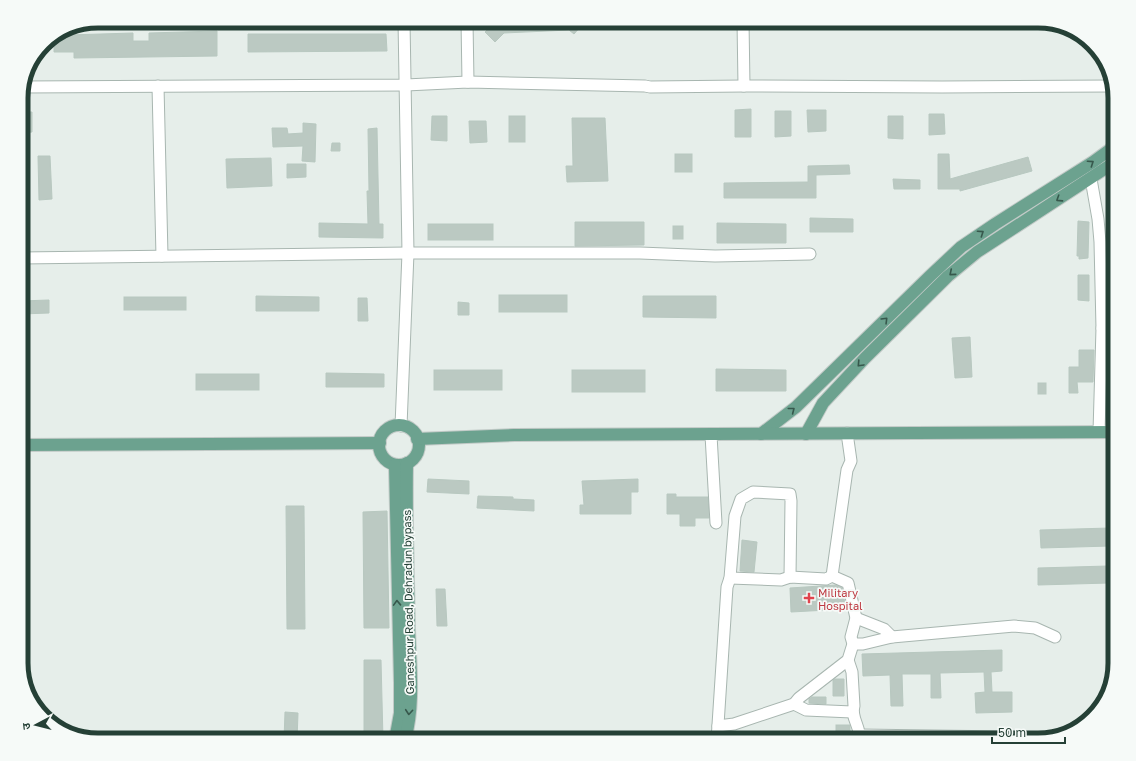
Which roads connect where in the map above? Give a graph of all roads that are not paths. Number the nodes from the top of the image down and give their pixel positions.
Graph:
1 (404, 28) edge
2 (467, 28) edge
3 (743, 28) edge
4 (468, 82) junction
5 (406, 85) junction
6 (158, 86) junction
7 (744, 86) junction
8 (1107, 86) edge
9 (29, 87) edge
10 (1108, 151) edge
11 (1108, 167) edge
12 (1091, 179) junction
13 (408, 254) junction
14 (810, 254) dead end
15 (162, 256) junction
16 (28, 258) edge
17 (1108, 325) edge
18 (1102, 328) junction
19 (401, 426) junction
20 (1099, 432) junction
21 (1108, 432) edge
22 (848, 433) junction
23 (761, 434) junction
24 (806, 434) junction
25 (711, 435) junction
26 (417, 439) junction
27 (380, 443) junction
28 (28, 445) edge
29 (407, 463) junction
30 (394, 464) junction
31 (716, 523) dead end
32 (832, 576) junction
33 (790, 577) junction
34 (730, 578) junction
35 (856, 618) junction
36 (892, 637) junction
37 (1055, 637) dead end
38 (853, 644) junction
39 (848, 660) junction
40 (794, 704) junction
41 (852, 712) junction
42 (718, 726) junction
43 (396, 733) edge
44 (407, 733) edge
45 (718, 733) edge
46 (858, 733) edge

1 - 5 street
2 - 4 street
3 - 7 street
4 - 5 street
4 - 7 street
5 - 6 street
5 - 13 street
6 - 9 street
6 - 15 street
7 - 8 street
23 -> 10 main road
11 - 12 main road
12 - 18 street
12 -> 24 main road
13 - 14 street
13 - 15 street
13 - 19 street
15 - 16 street
17 - 18 street
18 - 20 street
19 - 26 main road
19 - 27 main road
20 - 21 main road
20 - 22 main road
22 - 24 main road
22 - 32 street
23 - 24 main road
23 - 25 main road
25 - 26 main road
25 - 31 street
26 - 29 main road
27 - 28 main road
27 - 30 main road
29 - 30 main road
29 -> 44 main road, Ganeshpur Road, Dehradun bypass
43 -> 30 main road
32 - 33 street
32 - 35 street
33 - 34 street
33 - 34 street
34 - 42 street
35 - 36 street
35 - 38 street
36 - 37 street
36 - 38 street
38 - 39 street
39 - 40 street
39 - 41 street
40 - 41 street
40 - 42 street
41 - 46 street
42 - 45 street

